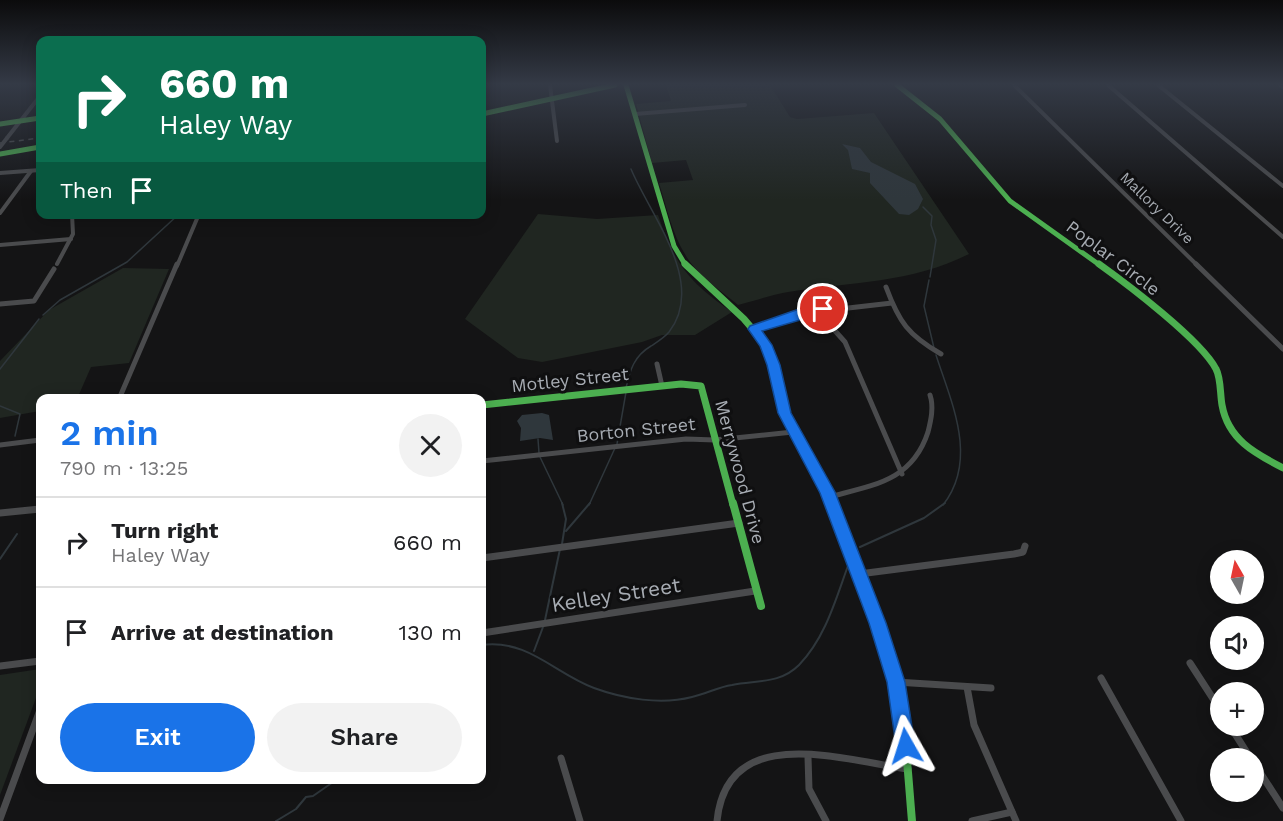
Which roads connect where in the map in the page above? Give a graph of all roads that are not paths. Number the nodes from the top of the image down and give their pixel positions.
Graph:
1 (19, 123) edge
2 (555, 123) edge
3 (639, 123) edge
4 (944, 123) edge
5 (1053, 123) edge
6 (1152, 123) edge
7 (1205, 123) edge
8 (7, 138) joint
9 (557, 141) dead end
10 (0, 147) edge
11 (36, 148) edge
12 (0, 154) edge
13 (36, 170) edge
14 (31, 171) junction
15 (0, 173) edge
16 (1283, 186) edge
17 (0, 213) edge
18 (72, 219) edge
19 (197, 219) edge
20 (1283, 237) edge
21 (71, 239) junction
22 (0, 245) edge
23 (885, 287) dead end
24 (34, 301) joint
25 (892, 303) junction
26 (0, 304) edge
27 (809, 312) junction
28 (754, 329) junction
29 (1283, 348) edge
30 (941, 354) dead end
31 (657, 364) dead end
32 (662, 386) junction
33 (121, 394) edge
34 (930, 396) dead end
35 (486, 405) edge
36 (793, 432) junction
37 (36, 440) edge
38 (715, 440) junction
39 (0, 445) edge
40 (486, 461) edge
41 (1283, 468) edge
42 (902, 474) junction
43 (829, 497) junction
44 (36, 509) edge
45 (0, 513) edge
46 (739, 523) junction
47 (1025, 546) dead end
48 (486, 557) edge
49 (859, 574) junction
50 (755, 591) junction
51 (761, 606) dead end
52 (486, 632) edge
53 (36, 662) edge
54 (1190, 663) dead end
55 (0, 666) edge
56 (1101, 678) dead end
57 (896, 682) junction
58 (967, 687) junction
59 (991, 688) dead end
60 (1210, 694) edge
61 (36, 721) edge
62 (808, 757) junction
63 (561, 758) dead end
64 (908, 769) junction
65 (1264, 779) edge
66 (1283, 808) edge
67 (1012, 812) junction
68 (0, 819) edge
69 (580, 821) edge
70 (717, 821) edge
71 (826, 821) edge
72 (912, 821) edge
73 (972, 821) edge
74 (1016, 821) edge
75 (1181, 821) edge

1 - 8 street
2 - 9 street
3 - 28 main road
4 - 41 main road, Poplar Circle
5 - 29 street, Mallory Drive
6 - 20 street
7 - 16 street
8 - 10 street, bridge
11 - 12 main road
13 - 14 street
14 - 15 street
14 - 17 street
18 - 21 street
19 - 33 street
21 - 22 street
21 - 24 street
23 - 25 street
24 - 26 street
25 - 27 street
25 - 30 street
27 - 28 street
27 - 42 street
28 - 36 main road
31 - 32 street
32 - 35 main road, Motley Street
32 - 38 main road, Merrywood Drive
34 - 42 street
36 - 38 street, Borton Street
36 - 43 main road
37 - 39 street
38 - 40 street, Borton Street
38 - 46 main road, Merrywood Drive
42 - 43 street
43 - 49 main road
44 - 45 street
46 - 48 street
46 - 50 main road, Merrywood Drive
47 - 49 street
49 - 57 main road
50 - 51 main road, Merrywood Drive
50 - 52 street, Kelley Street
53 - 55 street
54 - 60 street
56 - 75 street
57 - 58 street
57 - 64 main road
58 - 59 street
58 - 67 street
61 - 68 street
62 - 64 street
62 - 70 street
62 - 71 street
63 - 69 street
64 - 72 main road
65 - 66 street
67 - 73 street
67 - 74 street

